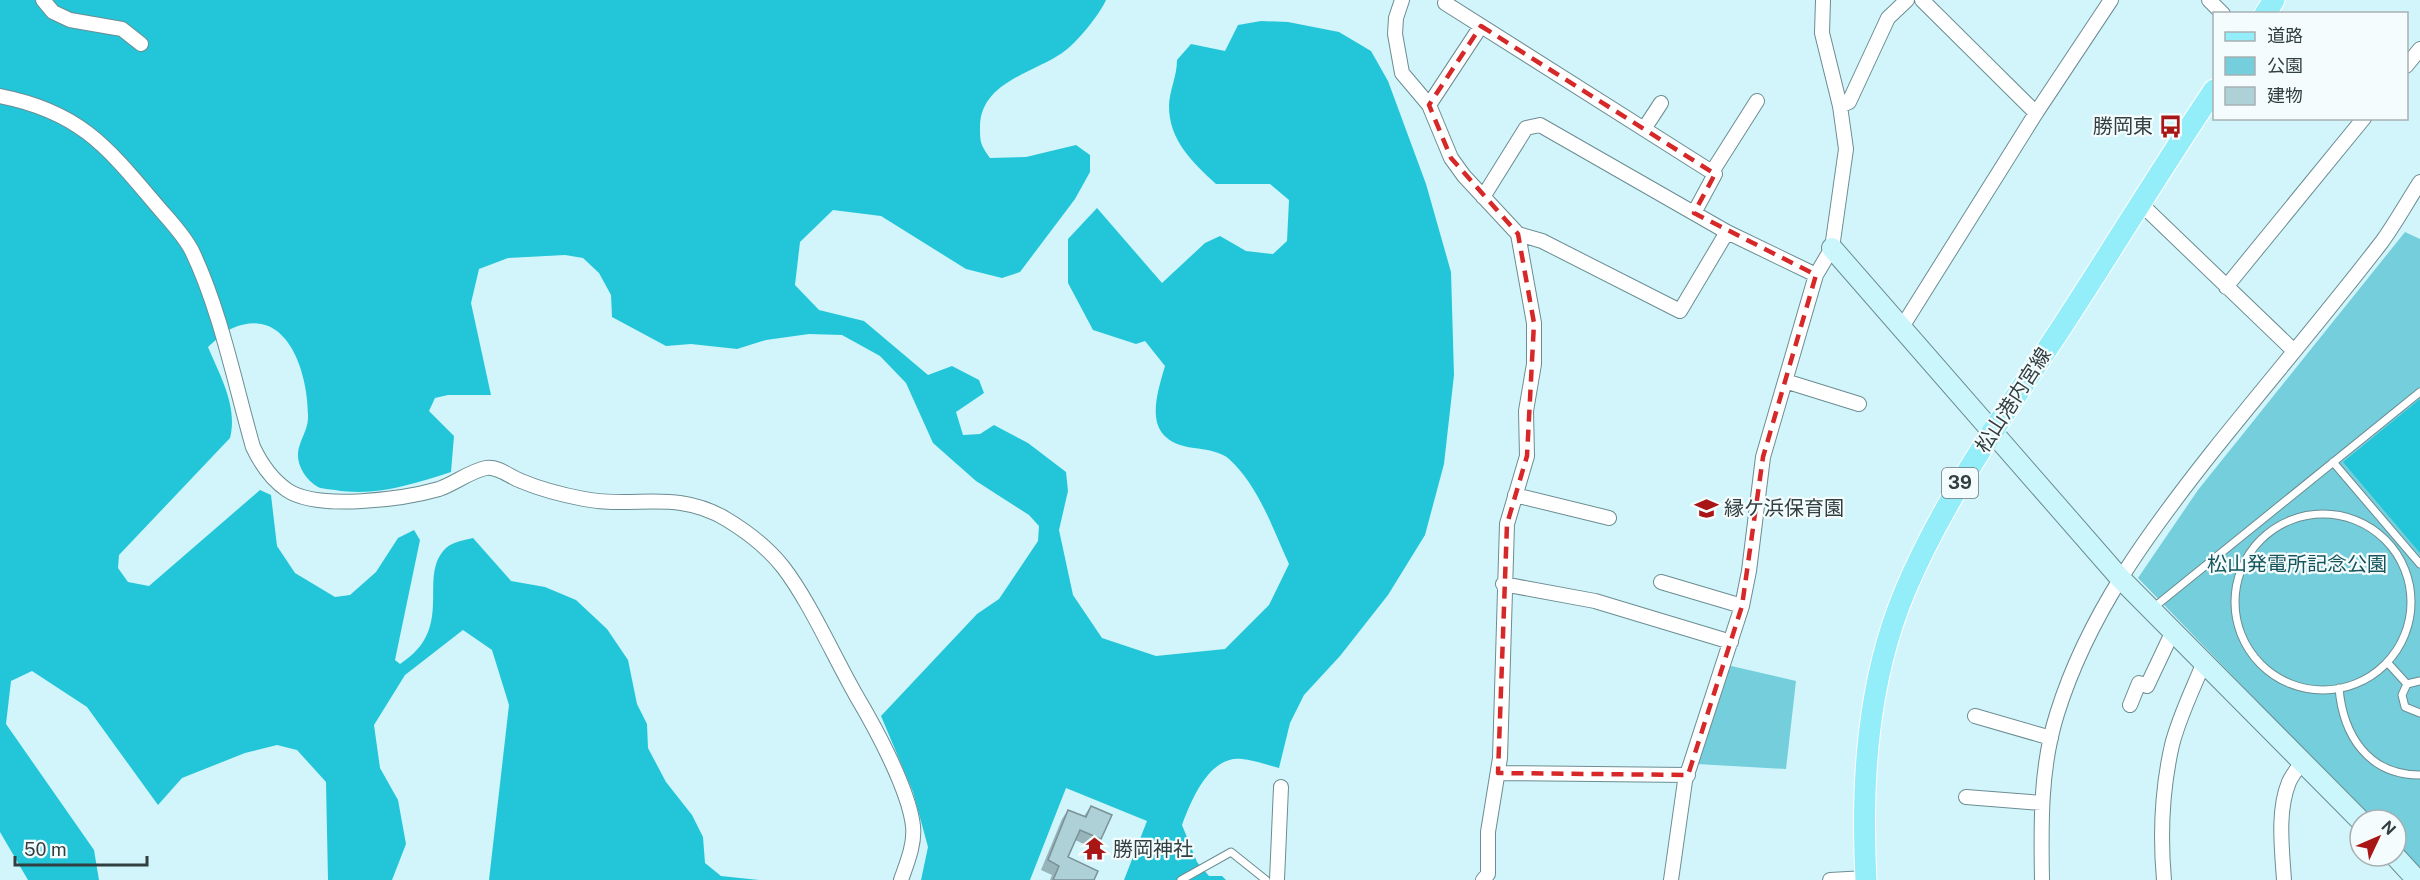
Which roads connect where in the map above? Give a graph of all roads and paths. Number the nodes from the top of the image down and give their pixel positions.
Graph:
1 (43, 0) edge
2 (1402, 0) edge
3 (1823, 0) edge
4 (1907, 0) edge
5 (1922, 0) edge
6 (2209, 0) edge
7 (2108, 1) edge
8 (1445, 3) dead end
9 (2221, 12) edge
10 (1481, 26) junction
11 (141, 44) dead end
12 (2420, 49) edge
13 (2408, 64) edge
14 (2213, 92) edge
15 (0, 96) edge
16 (1757, 101) dead end
17 (1661, 103) dead end
18 (1429, 105) junction
19 (1840, 106) junction
20 (2036, 113) junction
21 (2362, 120) edge
22 (1644, 129) junction
23 (1712, 172) junction
24 (2420, 182) edge
25 (1483, 198) junction
26 (2140, 203) junction
27 (1694, 213) junction
28 (1727, 232) junction
29 (1518, 234) junction
30 (1832, 248) junction
31 (1816, 275) junction
32 (2226, 287) junction
33 (1902, 327) junction
34 (2293, 350) junction
35 (1785, 381) junction
36 (2420, 392) edge
37 (1859, 404) dead end
38 (1993, 431) junction
39 (2333, 462) junction
40 (1515, 495) junction
41 (1609, 518) dead end
42 (2255, 523) junction
43 (2266, 535) junction
44 (2420, 564) edge
45 (2120, 578) junction
46 (1661, 582) dead end
47 (1503, 584) junction
48 (1742, 606) junction
49 (2151, 609) junction
50 (2410, 619) junction
51 (2420, 620) edge
52 (2173, 632) junction
53 (1731, 642) junction
54 (2204, 662) junction
55 (2387, 662) junction
56 (2420, 681) edge
57 (2407, 684) junction
58 (2339, 688) junction
59 (2130, 705) dead end
60 (2420, 713) edge
61 (1975, 716) dead end
62 (2051, 738) junction
63 (2302, 762) junction
64 (1498, 773) junction
65 (1688, 775) junction
66 (2420, 775) edge
67 (1281, 787) dead end
68 (1966, 797) dead end
69 (2042, 803) junction
70 (2348, 808) edge
71 (2406, 868) edge
72 (1866, 879) edge
73 (901, 880) edge
74 (1181, 880) edge
75 (1266, 880) edge
76 (1276, 880) edge
77 (1483, 880) edge
78 (1671, 880) edge
79 (1830, 880) edge
80 (2043, 880) edge
81 (2164, 880) edge
82 (2284, 880) edge
83 (2417, 880) edge

1 - 11 street
2 - 18 street
3 - 19 street
4 - 19 street
5 - 20 street
6 - 9 street
7 - 20 street
8 - 10 street
10 - 18 street
10 - 22 street
12 - 13 street
14 - 26 main road, 松山港内宮線 / 39
15 - 73 street
16 - 23 street
17 - 22 street
18 - 25 street
19 - 30 street
20 - 33 street
21 - 32 street
22 - 23 street
23 - 27 street
24 - 34 street
25 - 27 street
25 - 29 street
26 - 32 street
26 - 38 main road, 松山港内宮線 / 39
27 - 28 street
28 - 29 street
28 - 31 street
29 - 40 street
30 - 31 street
30 - 33 street
31 - 35 street
32 - 34 street
33 - 38 street
34 - 45 street
35 - 37 street
35 - 48 street
36 - 39 lane
38 - 45 street
38 - 72 main road, 松山港内宮線 / 39
39 - 42 lane
39 - 44 lane
40 - 41 street
40 - 47 street
42 - 43 lane
42 - 49 lane
43 - 50 lane
43 - 58 lane
45 - 49 street
45 - 62 street
46 - 48 street
47 - 53 street
47 - 64 street
48 - 53 street
49 - 52 street
50 - 51 lane
50 - 55 lane
52 - 54 street
52 - 59 street
53 - 65 street
54 - 63 street
54 - 81 street
55 - 57 lane
55 - 58 lane
56 - 57 lane
57 - 60 lane
58 - 66 lane
61 - 62 street
62 - 69 street
63 - 70 street
63 - 82 street
64 - 65 street
64 - 77 street
65 - 78 street
67 - 76 street
68 - 69 street
69 - 80 street
71 - 83 street
72 - 79 street
74 - 75 lane

